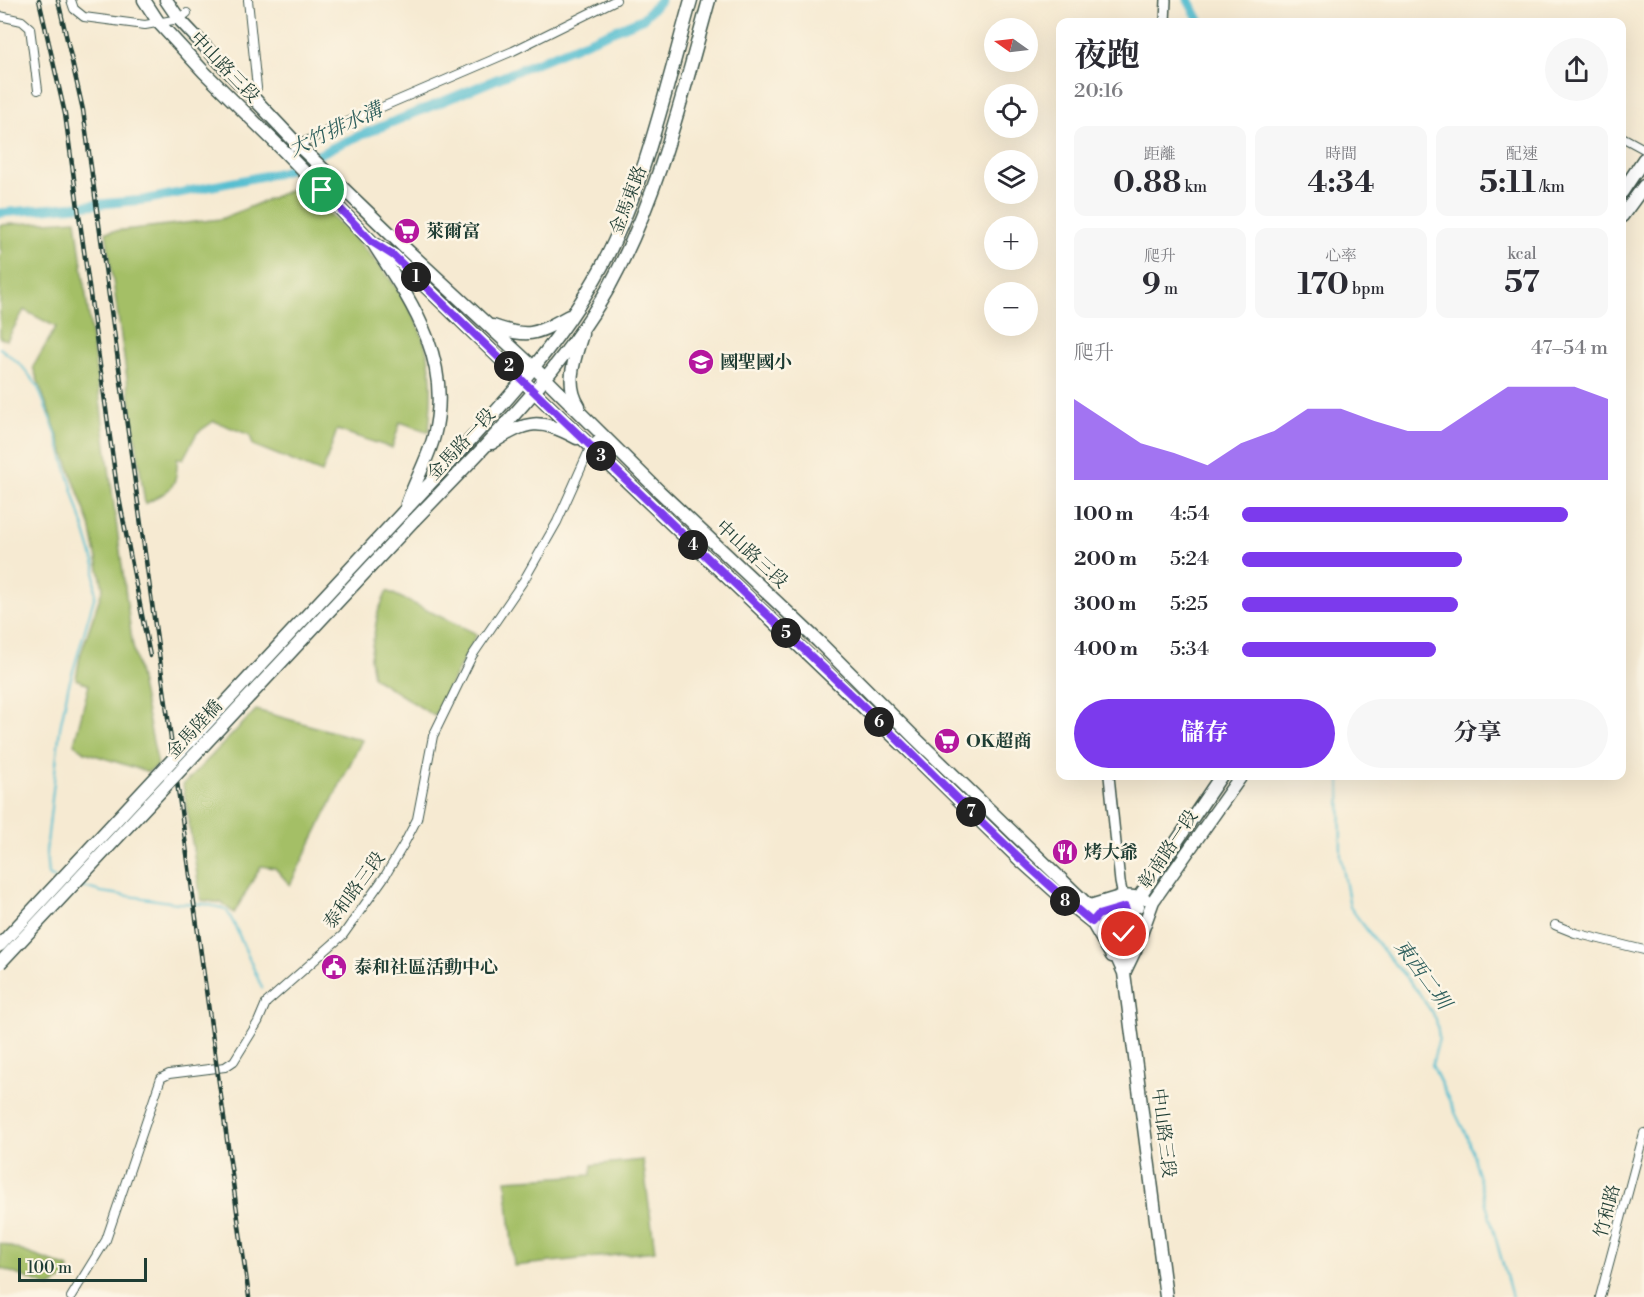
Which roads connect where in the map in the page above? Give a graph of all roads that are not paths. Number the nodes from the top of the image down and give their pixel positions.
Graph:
1 (71, 0) edge
2 (144, 0) edge
3 (166, 0) edge
4 (248, 0) edge
5 (615, 0) edge
6 (691, 0) edge
7 (709, 0) edge
8 (1166, 0) edge
9 (0, 16) edge
10 (183, 16) junction
11 (1165, 18) edge
12 (159, 23) junction
13 (257, 88) dead end
14 (38, 90) dead end
15 (1626, 139) edge
16 (298, 145) junction
17 (1644, 149) edge
18 (288, 155) junction
19 (1644, 159) edge
20 (1626, 186) edge
21 (1644, 186) edge
22 (1626, 211) edge
23 (372, 242) junction
24 (573, 314) junction
25 (488, 324) junction
26 (584, 326) junction
27 (534, 369) junction
28 (545, 378) junction
29 (524, 380) junction
30 (534, 391) junction
31 (591, 424) junction
32 (603, 435) junction
33 (591, 446) junction
34 (478, 452) junction
35 (406, 509) junction
36 (414, 520) joint
37 (1110, 780) edge
38 (1218, 780) edge
39 (1237, 780) edge
40 (1154, 901) junction
41 (1130, 905) junction
42 (1091, 914) junction
43 (1555, 925) dead end
44 (0, 945) edge
45 (1644, 950) edge
46 (0, 963) edge
47 (1124, 973) junction
48 (1644, 1133) edge
49 (71, 1297) edge
50 (1166, 1297) edge
51 (1600, 1297) edge

1 - 12 street
2 - 12 main road, 中山路三段
3 - 10 main road, 中山路三段
4 - 13 street
5 - 16 street
6 - 24 main road, 金馬東路
7 - 26 main road, 金馬東路
8 - 11 street
9 - 14 street
10 - 12 street
10 - 16 main road, 中山路三段
12 - 18 main road, 中山路三段
15 - 17 street
16 - 18 street
16 - 25 main road, 中山路三段
18 - 23 main road, 中山路三段
19 - 20 main road
21 - 22 main road
23 - 29 main road, 中山路三段
23 - 35 main road
24 - 25 main road
24 - 27 main road, 金馬東路
25 - 27 main road, 中山路三段
26 - 28 main road, 金馬東路
26 - 31 main road
27 - 28 main road, 中山路三段
27 - 29 main road, 金馬東路
28 - 30 main road, 金馬東路
28 - 31 main road, 中山路三段
29 - 30 main road, 中山路三段
29 - 35 main road, 金馬路一段
30 - 33 main road, 中山路三段
30 - 34 main road, 金馬路一段
31 - 32 main road, 中山路三段
32 - 33 street, 泰和路三段
32 - 42 main road, 中山路三段
33 - 34 main road
33 - 42 main road, 中山路三段
33 - 49 street, 泰和路三段
34 - 36 main road, 金馬路一段
35 - 44 main road, 金馬陸橋, bridge
36 - 46 main road, 金馬陸橋, bridge
37 - 41 street
38 - 41 main road, 彰南路一段
39 - 40 main road, 彰南路一段
40 - 41 main road
40 - 47 main road, 彰南路一段
41 - 42 main road
41 - 47 main road, 彰南路一段
42 - 47 main road, 中山路三段
43 - 45 street
47 - 50 main road, 中山路三段
48 - 51 street, 竹和路

